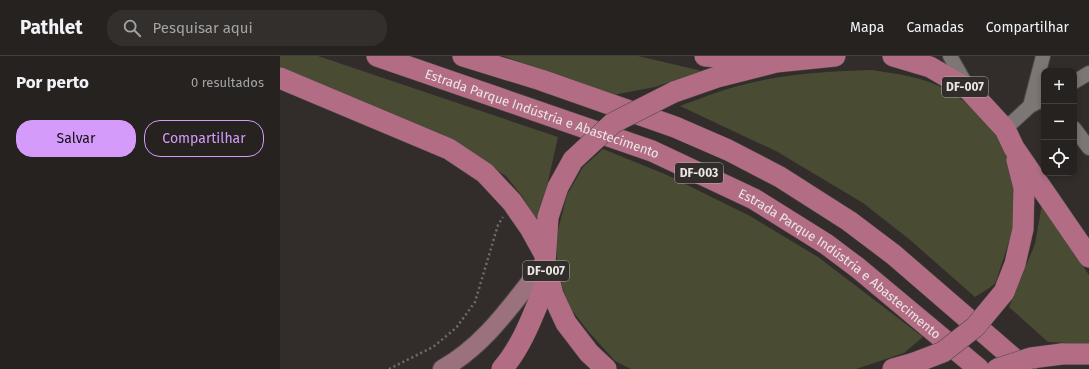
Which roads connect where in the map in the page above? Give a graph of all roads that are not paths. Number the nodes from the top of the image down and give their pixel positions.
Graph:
1 (377, 56) edge
2 (463, 56) edge
3 (705, 56) edge
4 (835, 56) edge
5 (893, 56) edge
6 (950, 56) edge
7 (1043, 56) edge
8 (805, 57) edge
9 (776, 62) junction
10 (1089, 73) edge
11 (280, 78) edge
12 (1077, 80) edge
13 (968, 88) junction
14 (1041, 100) edge
15 (1030, 106) junction
16 (1004, 129) junction
17 (1077, 132) edge
18 (1014, 148) junction
19 (1089, 148) edge
20 (1089, 257) edge
21 (546, 266) junction
22 (1089, 354) edge
23 (442, 369) edge
24 (502, 369) edge
25 (606, 369) edge
26 (894, 369) edge
27 (979, 369) edge
28 (997, 369) edge
29 (1026, 369) edge

1 - 27 highway, Estrada Parque Indústria e Abastecimento / DF-003
2 - 29 highway, DF-003
3 - 9 highway
4 - 8 highway, DF-007
5 - 13 highway, DF-007
6 - 13 street
7 - 15 street
8 - 9 highway, DF-007
9 - 21 highway, DF-007, bridge
10 - 12 street
11 - 21 highway
13 - 16 highway, DF-007
14 - 15 street
15 - 16 street
16 - 18 highway, DF-007
17 - 19 street
18 - 20 highway, DF-007
18 - 26 highway, DF-007, bridge
21 - 23 main road
21 - 24 highway, DF-007
21 - 25 highway, DF-007
22 - 28 highway, bridge

